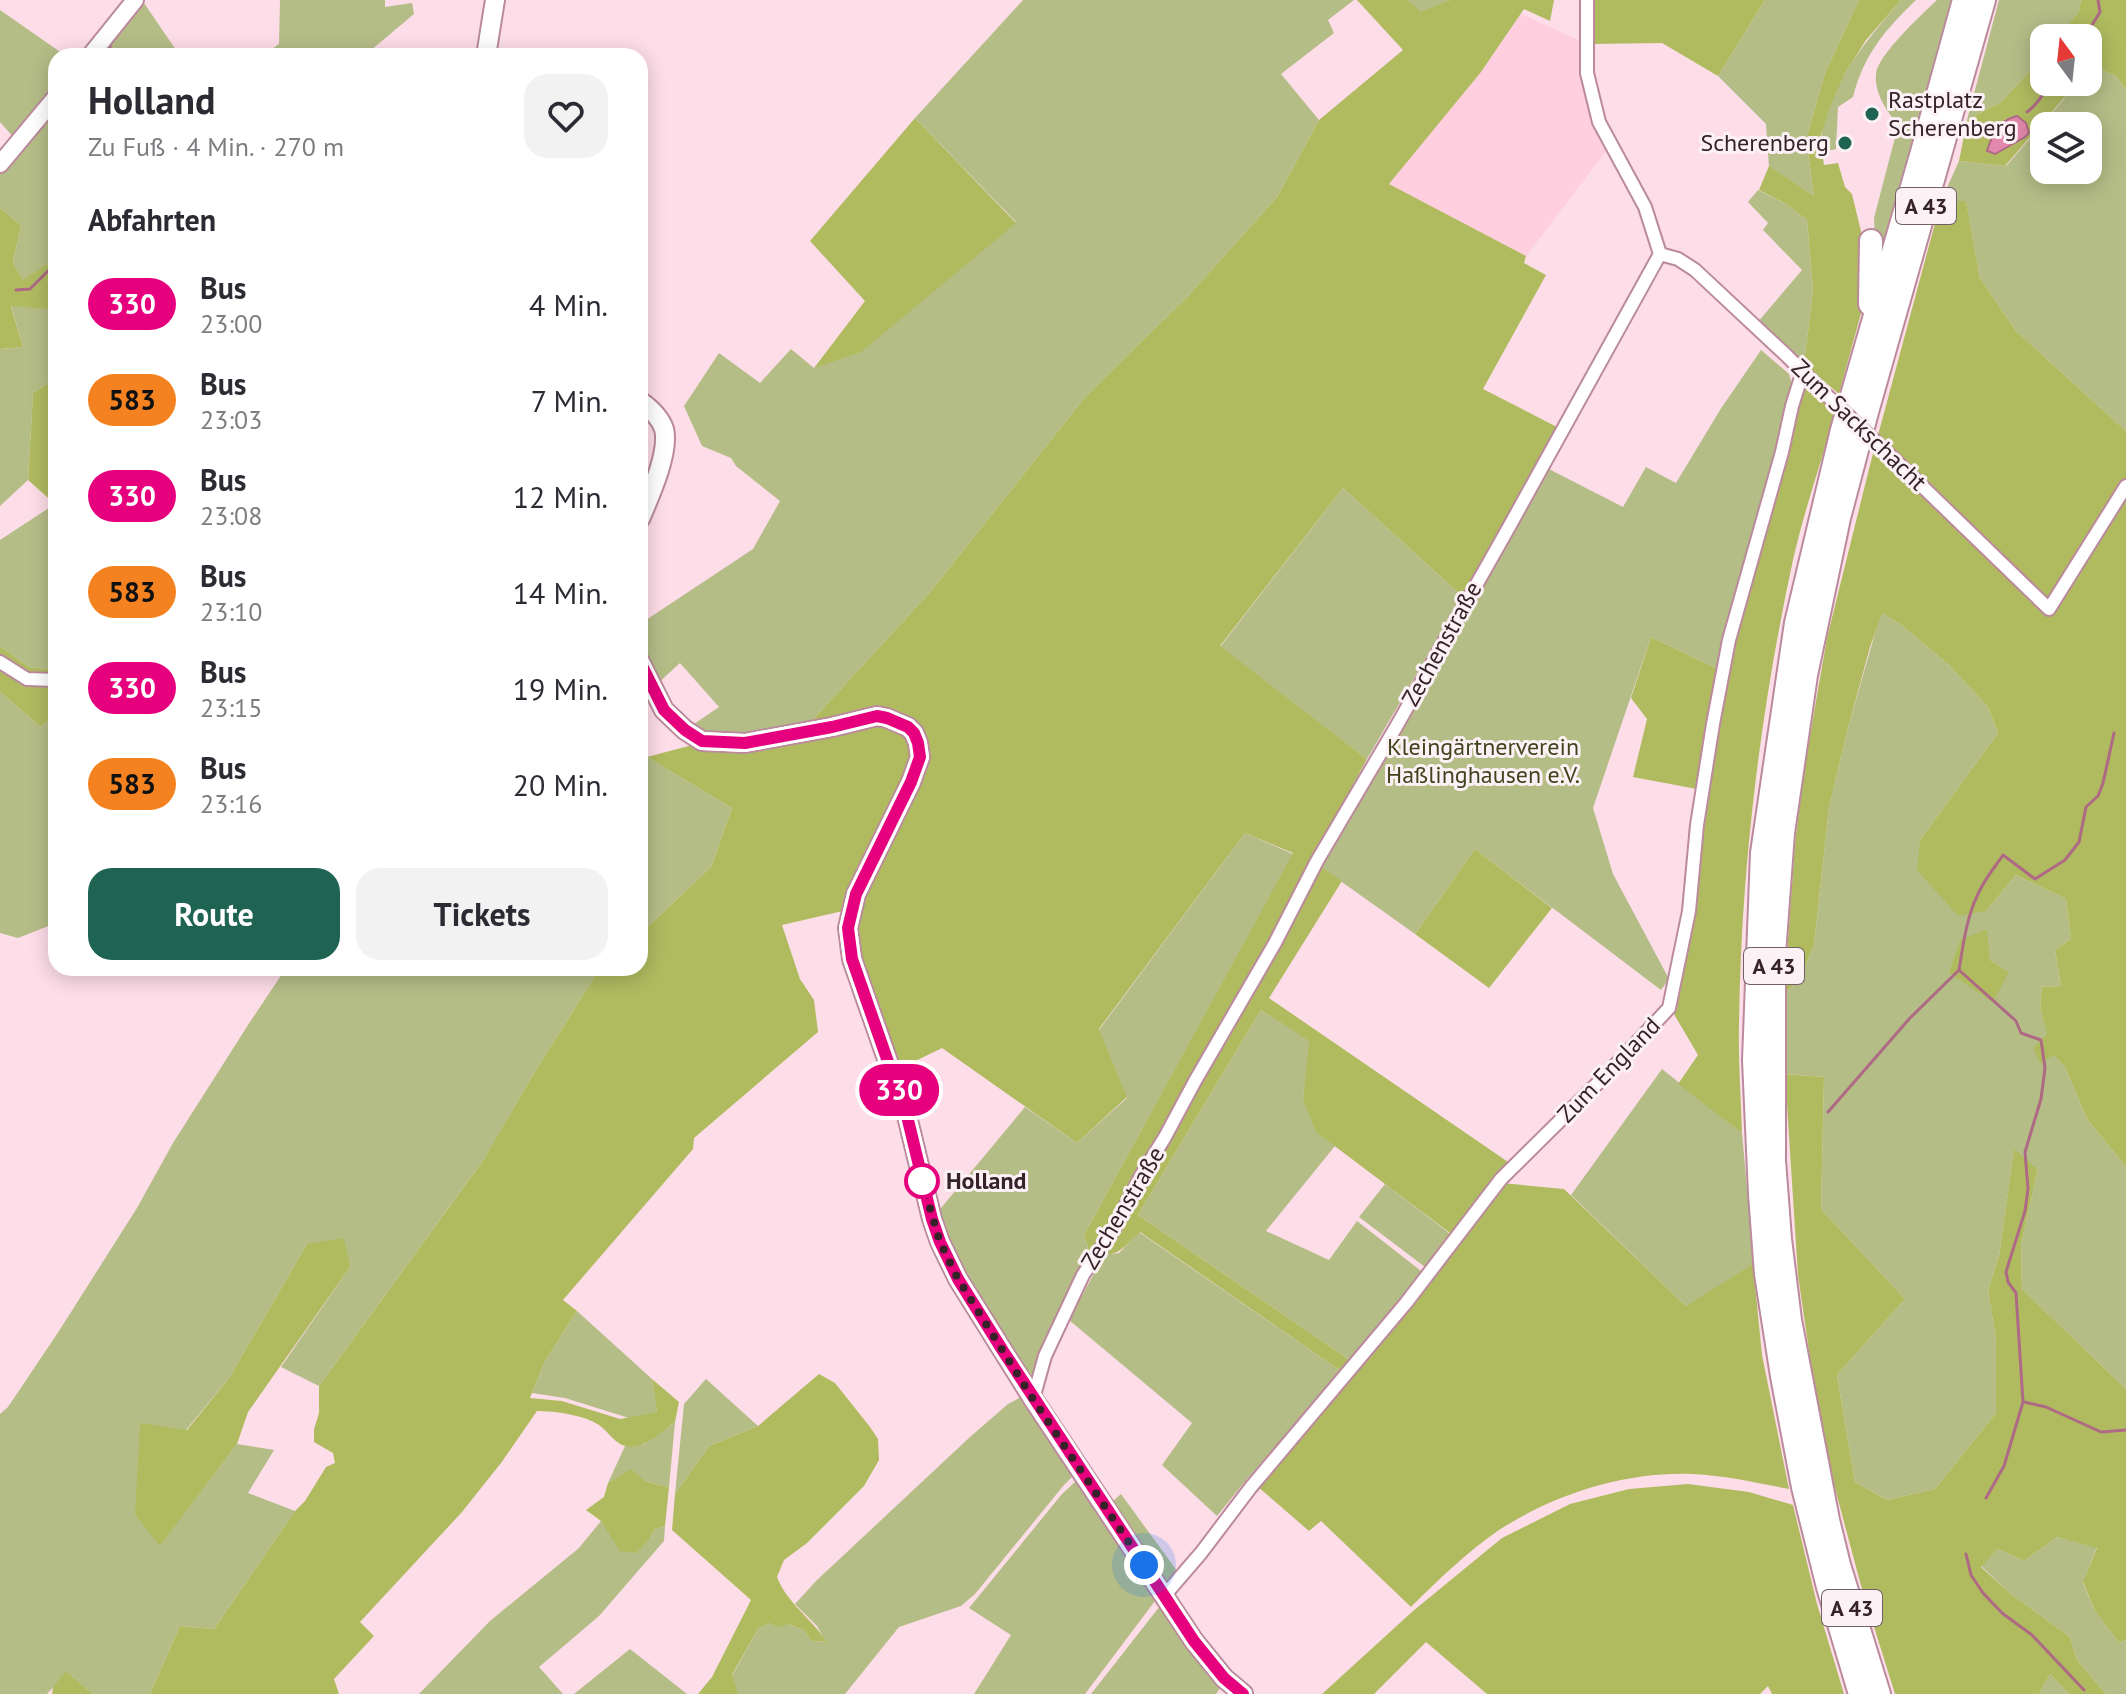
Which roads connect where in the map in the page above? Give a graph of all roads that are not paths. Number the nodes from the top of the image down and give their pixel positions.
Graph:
1 (135, 0) edge
2 (495, 0) edge
3 (1587, 0) edge
4 (1964, 0) edge
5 (1984, 0) edge
6 (96, 48) edge
7 (487, 48) edge
8 (48, 107) edge
9 (0, 164) edge
10 (1871, 241) dead end
11 (1660, 254) junction
12 (1866, 347) junction
13 (1803, 371) junction
14 (648, 409) edge
15 (2126, 486) edge
16 (648, 498) edge
17 (0, 662) edge
18 (648, 678) edge
19 (48, 680) edge
20 (1033, 1399) junction
21 (1164, 1596) junction
22 (1243, 1694) edge
23 (1860, 1694) edge
24 (1879, 1694) edge

1 - 6 street
2 - 7 main road
3 - 11 street
4 - 12 highway, A 43
5 - 24 highway, A 43
8 - 9 street
10 - 12 highway
11 - 13 street, Zum Sackschacht
11 - 20 street, Zechenstraße
12 - 23 highway, A 43
13 - 15 street, Zum Sackschacht, bridge
13 - 21 street, Zum England
14 - 16 main road
17 - 19 street
18 - 20 main road
20 - 21 main road
21 - 22 main road

